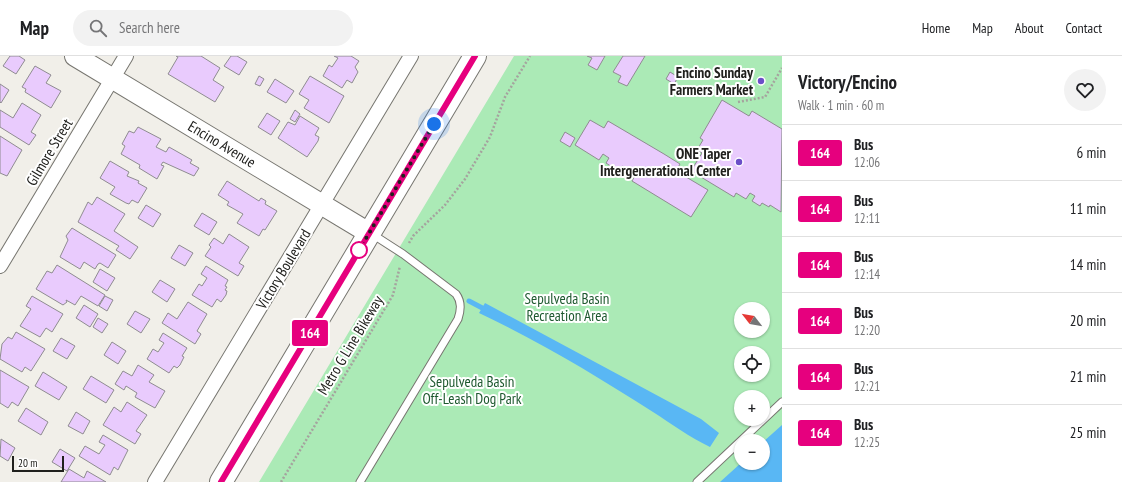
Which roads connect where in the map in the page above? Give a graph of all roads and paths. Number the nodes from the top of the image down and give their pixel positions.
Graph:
1 (75, 56) edge
2 (126, 56) edge
3 (411, 56) edge
4 (475, 56) edge
5 (530, 56) edge
6 (782, 68) edge
7 (113, 79) junction
8 (738, 102) dead end
9 (322, 204) junction
10 (369, 233) junction
11 (403, 254) junction
12 (0, 266) edge
13 (782, 402) edge
14 (155, 482) edge
15 (221, 482) edge
16 (281, 482) edge
17 (360, 482) edge
18 (697, 482) edge

1 - 7 street, Encino Avenue
2 - 7 street, Gilmore Street
3 - 9 street, Victory Boulevard
4 - 10 main road
5 - 11 path, Metro G Line Bikeway
6 - 8 path
7 - 9 street, Encino Avenue
7 - 12 street, Gilmore Street
9 - 10 street, Encino Avenue
9 - 14 street, Victory Boulevard
10 - 11 lane
10 - 15 main road
11 - 16 path, Metro G Line Bikeway
11 - 17 lane
13 - 18 lane

